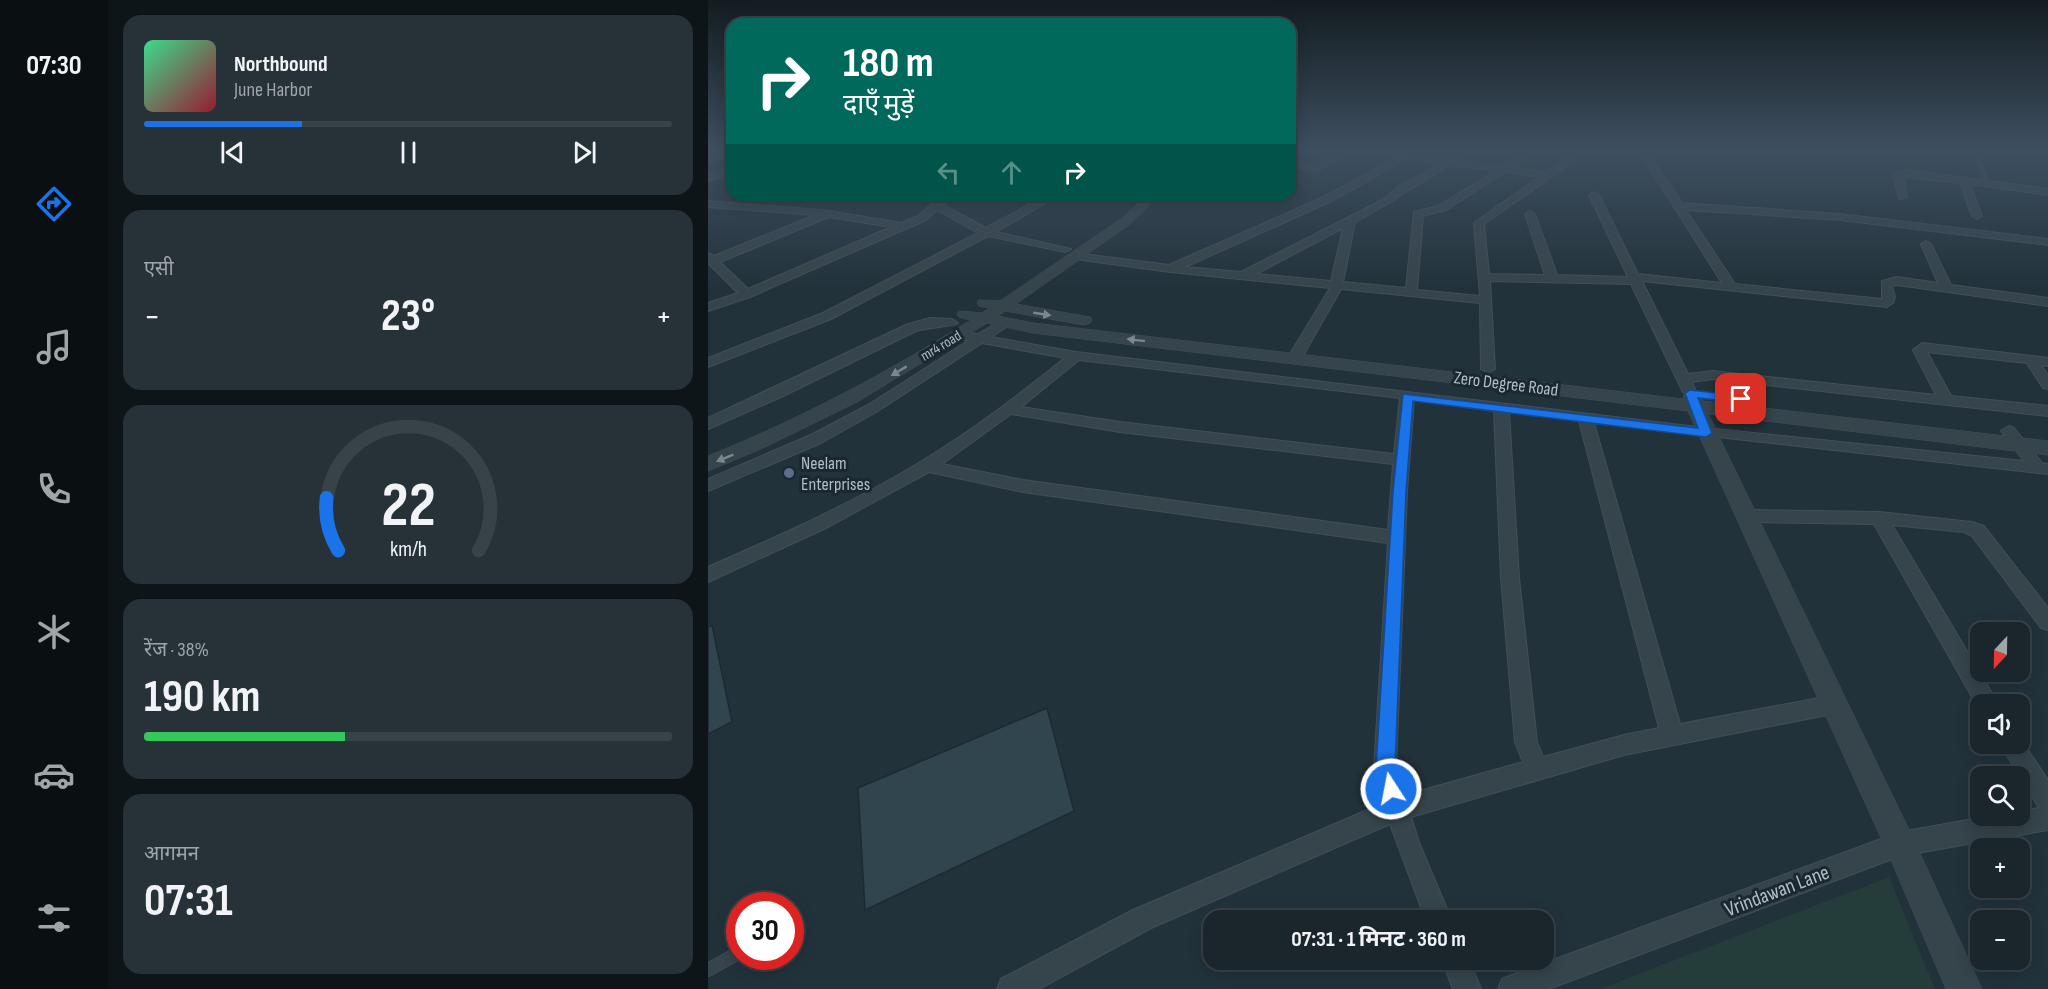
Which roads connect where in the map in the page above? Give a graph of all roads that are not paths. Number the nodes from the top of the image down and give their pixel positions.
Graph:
1 (1337, 194) edge
2 (1397, 194) edge
3 (1464, 194) edge
4 (1518, 194) edge
5 (1671, 194) edge
6 (1969, 194) edge
7 (1594, 195) dead end
8 (941, 201) edge
9 (1036, 201) edge
10 (1132, 201) edge
11 (1148, 201) edge
12 (1042, 202) joint
13 (708, 204) edge
14 (935, 206) junction
15 (1679, 206) junction
16 (828, 214) junction
17 (1530, 214) dead end
18 (1977, 216) dead end
19 (1350, 221) junction
20 (902, 226) junction
21 (987, 233) junction
22 (2048, 242) edge
23 (1926, 244) dead end
24 (1070, 252) junction
25 (710, 259) edge
26 (1170, 269) junction
27 (1242, 276) junction
28 (1483, 277) junction
29 (1552, 279) junction
30 (1635, 279) junction
31 (1336, 286) junction
32 (1731, 287) junction
33 (1946, 287) junction
34 (746, 294) junction
35 (1411, 294) junction
36 (1486, 300) junction
37 (2048, 302) edge
38 (708, 308) edge
39 (984, 311) junction
40 (1004, 315) junction
41 (959, 324) junction
42 (981, 339) junction
43 (1298, 353) junction
44 (1076, 356) junction
45 (2031, 360) junction
46 (2048, 362) edge
47 (708, 363) edge
48 (1488, 369) junction
49 (2048, 386) edge
50 (1690, 393) junction
51 (1407, 397) junction
52 (1946, 400) junction
53 (1501, 408) junction
54 (1006, 409) junction
55 (2048, 411) edge
56 (1585, 418) junction
57 (708, 424) edge
58 (1706, 433) junction
59 (2048, 435) edge
60 (2014, 438) junction
61 (2048, 448) edge
62 (708, 450) edge
63 (1402, 460) junction
64 (708, 465) edge
65 (926, 466) junction
66 (2042, 468) edge
67 (2048, 480) edge
68 (708, 485) edge
69 (1746, 516) junction
70 (1879, 518) junction
71 (1397, 538) junction
72 (708, 575) edge
73 (2048, 622) edge
74 (1982, 694) edge
75 (1835, 705) junction
76 (1672, 736) junction
77 (2017, 754) edge
78 (1537, 770) junction
79 (2048, 801) edge
80 (1397, 809) junction
81 (2048, 818) edge
82 (1900, 844) junction
83 (1435, 910) edge
84 (726, 960) edge
85 (708, 970) edge
86 (1459, 970) edge
87 (1011, 989) edge
88 (1467, 989) edge
89 (1512, 989) edge
90 (1964, 989) edge

1 - 26 street
2 - 19 street
3 - 35 street
4 - 28 street
5 - 15 street
6 - 18 street
7 - 30 street
8 - 14 street
9 - 12 street
10 - 24 street
11 - 24 street
12 - 21 street
13 - 16 street
14 - 20 street
14 - 21 street
15 - 22 street
15 - 32 street
16 - 20 street
16 - 25 street
17 - 29 street
19 - 27 street
19 - 31 street
20 - 34 street
21 - 24 street
21 - 47 street
23 - 33 street
24 - 26 street
24 - 39 street
24 - 40 street
25 - 34 street
26 - 27 street
27 - 31 street
28 - 29 street
28 - 36 street
29 - 30 street
30 - 32 street
30 - 50 street
31 - 35 street
31 - 43 street
32 - 33 street
33 - 37 street
34 - 38 street
35 - 36 street
36 - 48 street
39 - 40 street, Zero Degree Road
39 - 41 street, Zero Degree Road
40 - 42 street
40 - 43 street, Zero Degree Road
41 - 42 street
41 - 57 street
41 - 62 street, mr4 road
41 -> 64 street, mr4 road
42 - 44 street
42 - 68 street
43 - 48 street, Zero Degree Road
43 - 50 street, Zero Degree Road
44 - 51 street
44 - 54 street
45 - 46 street
45 - 49 street
45 - 52 street
48 - 50 street, Zero Degree Road
50 - 52 street
50 - 58 street
50 - 60 street, Zero Degree Road
51 - 53 street
51 - 63 street
52 - 55 street
53 - 56 street
53 - 78 street
54 - 63 street
54 - 65 street
56 - 58 street
56 - 76 street
58 - 66 street
58 - 69 street
59 - 60 street, Zero Degree Road
60 - 61 street, Zero Degree Road
60 - 66 street
63 - 71 street
65 - 71 street
65 - 72 street
66 - 67 street
69 - 70 street
69 - 75 street
70 - 73 street
70 - 74 street
71 - 80 street
75 - 76 street
75 - 82 street
76 - 78 street
77 - 79 street
78 - 80 street
80 - 83 street
80 - 87 street
81 - 82 street, Vrindawan Lane
82 - 89 street, Vrindawan Lane
82 - 90 street
84 - 85 lane
86 - 88 street

